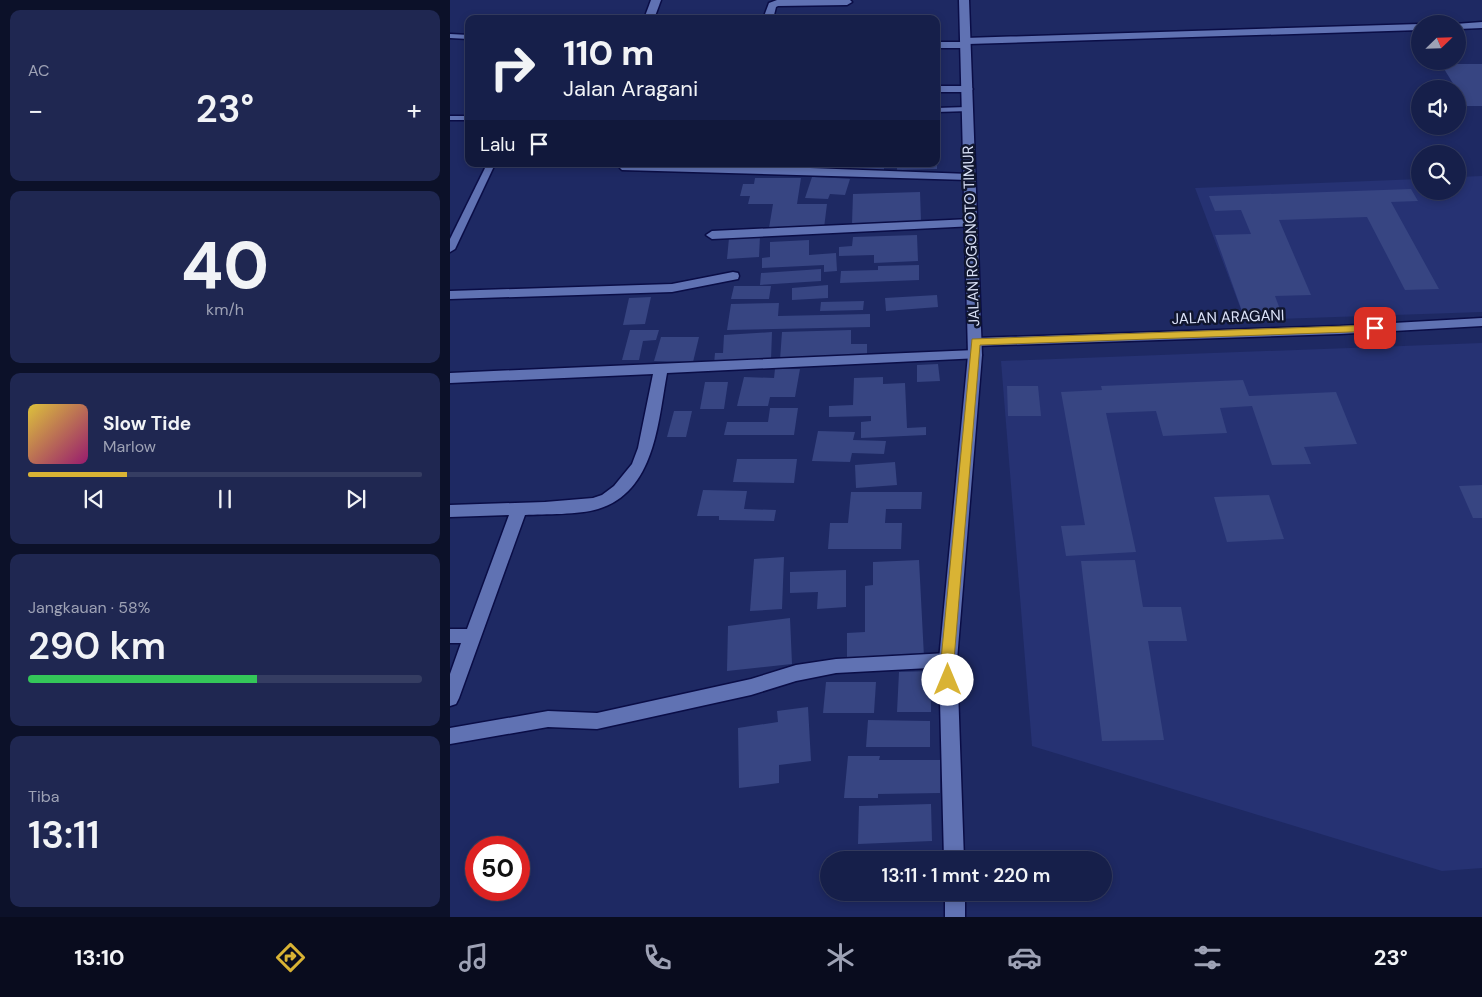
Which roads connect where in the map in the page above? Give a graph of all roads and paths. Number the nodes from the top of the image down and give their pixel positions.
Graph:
1 (656, 0) edge
2 (964, 0) edge
3 (847, 2) dead end
4 (650, 15) edge
5 (769, 15) edge
6 (1482, 25) edge
7 (1466, 26) edge
8 (1411, 27) edge
9 (450, 36) edge
10 (465, 37) edge
11 (965, 43) junction
12 (940, 45) edge
13 (940, 89) edge
14 (968, 89) junction
15 (967, 109) junction
16 (940, 110) edge
17 (450, 118) edge
18 (465, 118) edge
19 (490, 167) edge
20 (626, 168) dead end
21 (969, 177) junction
22 (971, 223) junction
23 (712, 234) dead end
24 (450, 249) edge
25 (733, 276) dead end
26 (450, 295) edge
27 (1482, 322) edge
28 (975, 348) junction
29 (661, 369) junction
30 (450, 378) edge
31 (519, 509) junction
32 (450, 511) edge
33 (450, 636) edge
34 (473, 636) junction
35 (948, 660) junction
36 (450, 698) edge
37 (450, 736) edge
38 (954, 851) edge
39 (955, 901) edge
40 (956, 917) edge

1 - 4 street
2 - 11 street, JALAN ROGONOTO TIMUR
3 - 5 street
6 - 7 street
8 - 11 street
9 - 10 lane
11 - 12 street
11 - 14 street, JALAN ROGONOTO TIMUR
13 - 14 street
14 - 15 street, JALAN ROGONOTO TIMUR
15 - 16 lane
15 - 21 street, JALAN ROGONOTO TIMUR
17 - 18 lane
19 - 24 lane
20 - 21 street
21 - 22 street, JALAN ROGONOTO TIMUR
22 - 23 street
22 - 28 street, JALAN ROGONOTO TIMUR
25 - 26 street
27 - 28 street, JALAN ARAGANI
28 - 29 street, JALAN ARAGANI
28 - 35 street, JALAN ROGONOTO TIMUR
29 - 30 street, JALAN ARAGANI
29 - 31 street
31 - 32 street
31 - 34 street
33 - 34 street
34 - 36 street
35 - 37 street
35 - 38 street, JALAN ROGONOTO TIMUR
39 - 40 street

